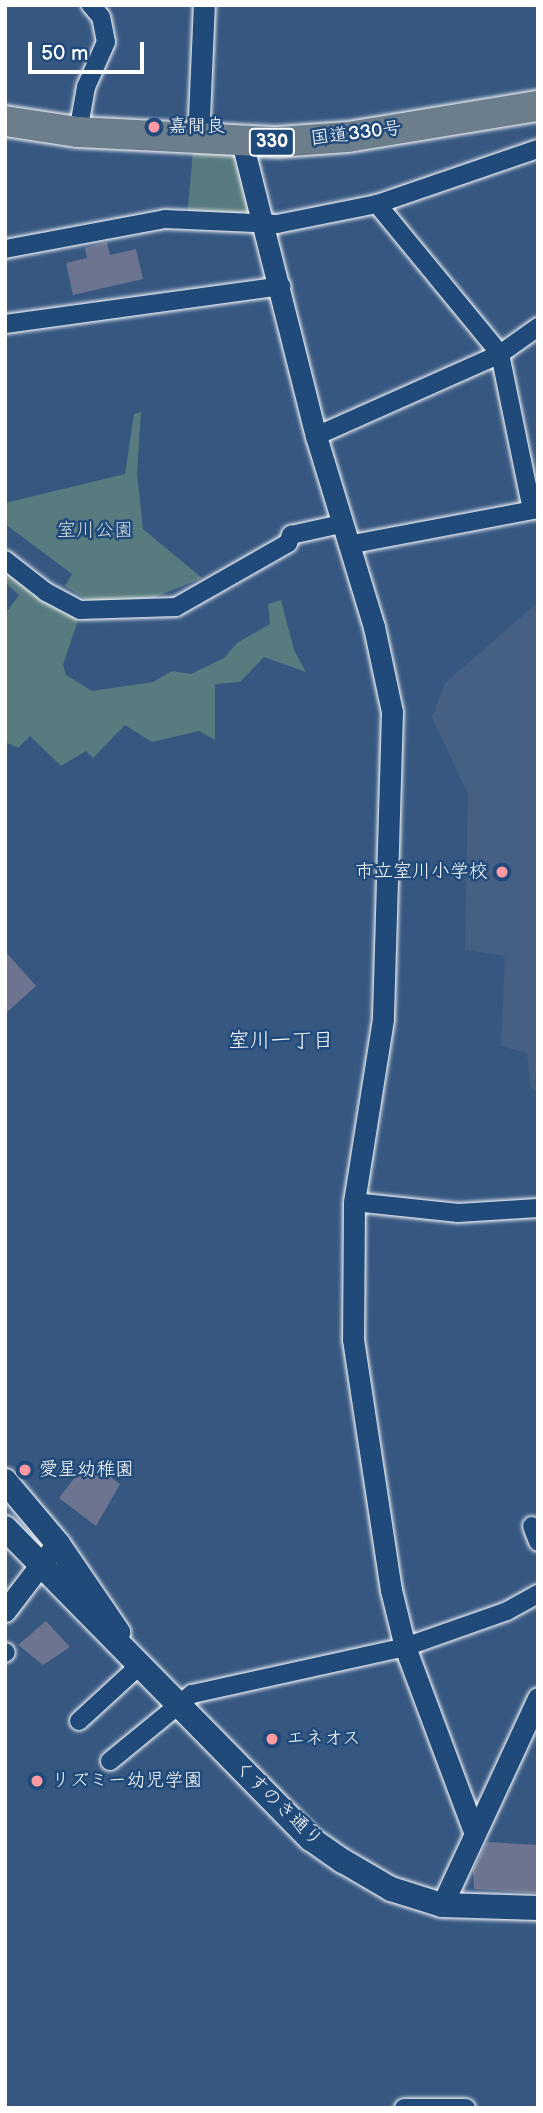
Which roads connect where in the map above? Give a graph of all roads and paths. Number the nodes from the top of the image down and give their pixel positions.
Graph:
1 (91, 5) edge
2 (204, 5) edge
3 (538, 106) edge
4 (5, 121) edge
5 (78, 132) junction
6 (198, 140) junction
7 (242, 142) junction
8 (538, 149) edge
9 (377, 204) junction
10 (265, 226) junction
11 (5, 249) edge
12 (281, 286) junction
13 (5, 324) edge
14 (538, 327) edge
15 (500, 354) junction
16 (316, 436) junction
17 (535, 509) edge
18 (341, 524) junction
19 (348, 545) junction
20 (5, 560) edge
21 (354, 1202) junction
22 (538, 1208) edge
23 (5, 1481) edge
24 (5, 1528) edge
25 (58, 1544) junction
26 (39, 1564) junction
27 (538, 1594) edge
28 (5, 1611) edge
29 (405, 1647) junction
30 (140, 1665) junction
31 (538, 1698) edge
32 (177, 1704) junction
33 (79, 1721) dead end
34 (110, 1761) dead end
35 (473, 1829) junction
36 (442, 1905) junction
37 (536, 1911) edge
38 (404, 2108) edge
39 (466, 2108) edge

1 - 5 street
2 - 6 street
3 - 7 highway, 国道330号 / 330
4 - 5 highway, 国道330号 / 330
5 - 6 highway, 国道330号 / 330
6 - 7 highway, 国道330号 / 330
7 - 10 street
8 - 9 street
9 - 10 street
9 - 15 street
10 - 11 street
10 - 12 street
12 - 13 street
12 - 16 street
14 - 15 street
15 - 16 street
15 - 17 street
16 - 18 street
17 - 19 street
18 - 19 street
18 - 20 street
19 - 21 street
21 - 22 street
21 - 29 street
23 - 25 main road, くすのき通り
24 - 26 main road, くすのき通り
25 - 26 street
25 - 30 main road, くすのき通り
26 - 28 street
26 - 30 main road, くすのき通り
27 - 29 street
29 - 32 street
29 - 35 street
30 - 32 main road, くすのき通り
30 - 33 street
31 - 35 street
32 - 34 street
32 - 36 main road, くすのき通り
35 - 36 street
36 - 37 main road, くすのき通り
38 - 39 street

